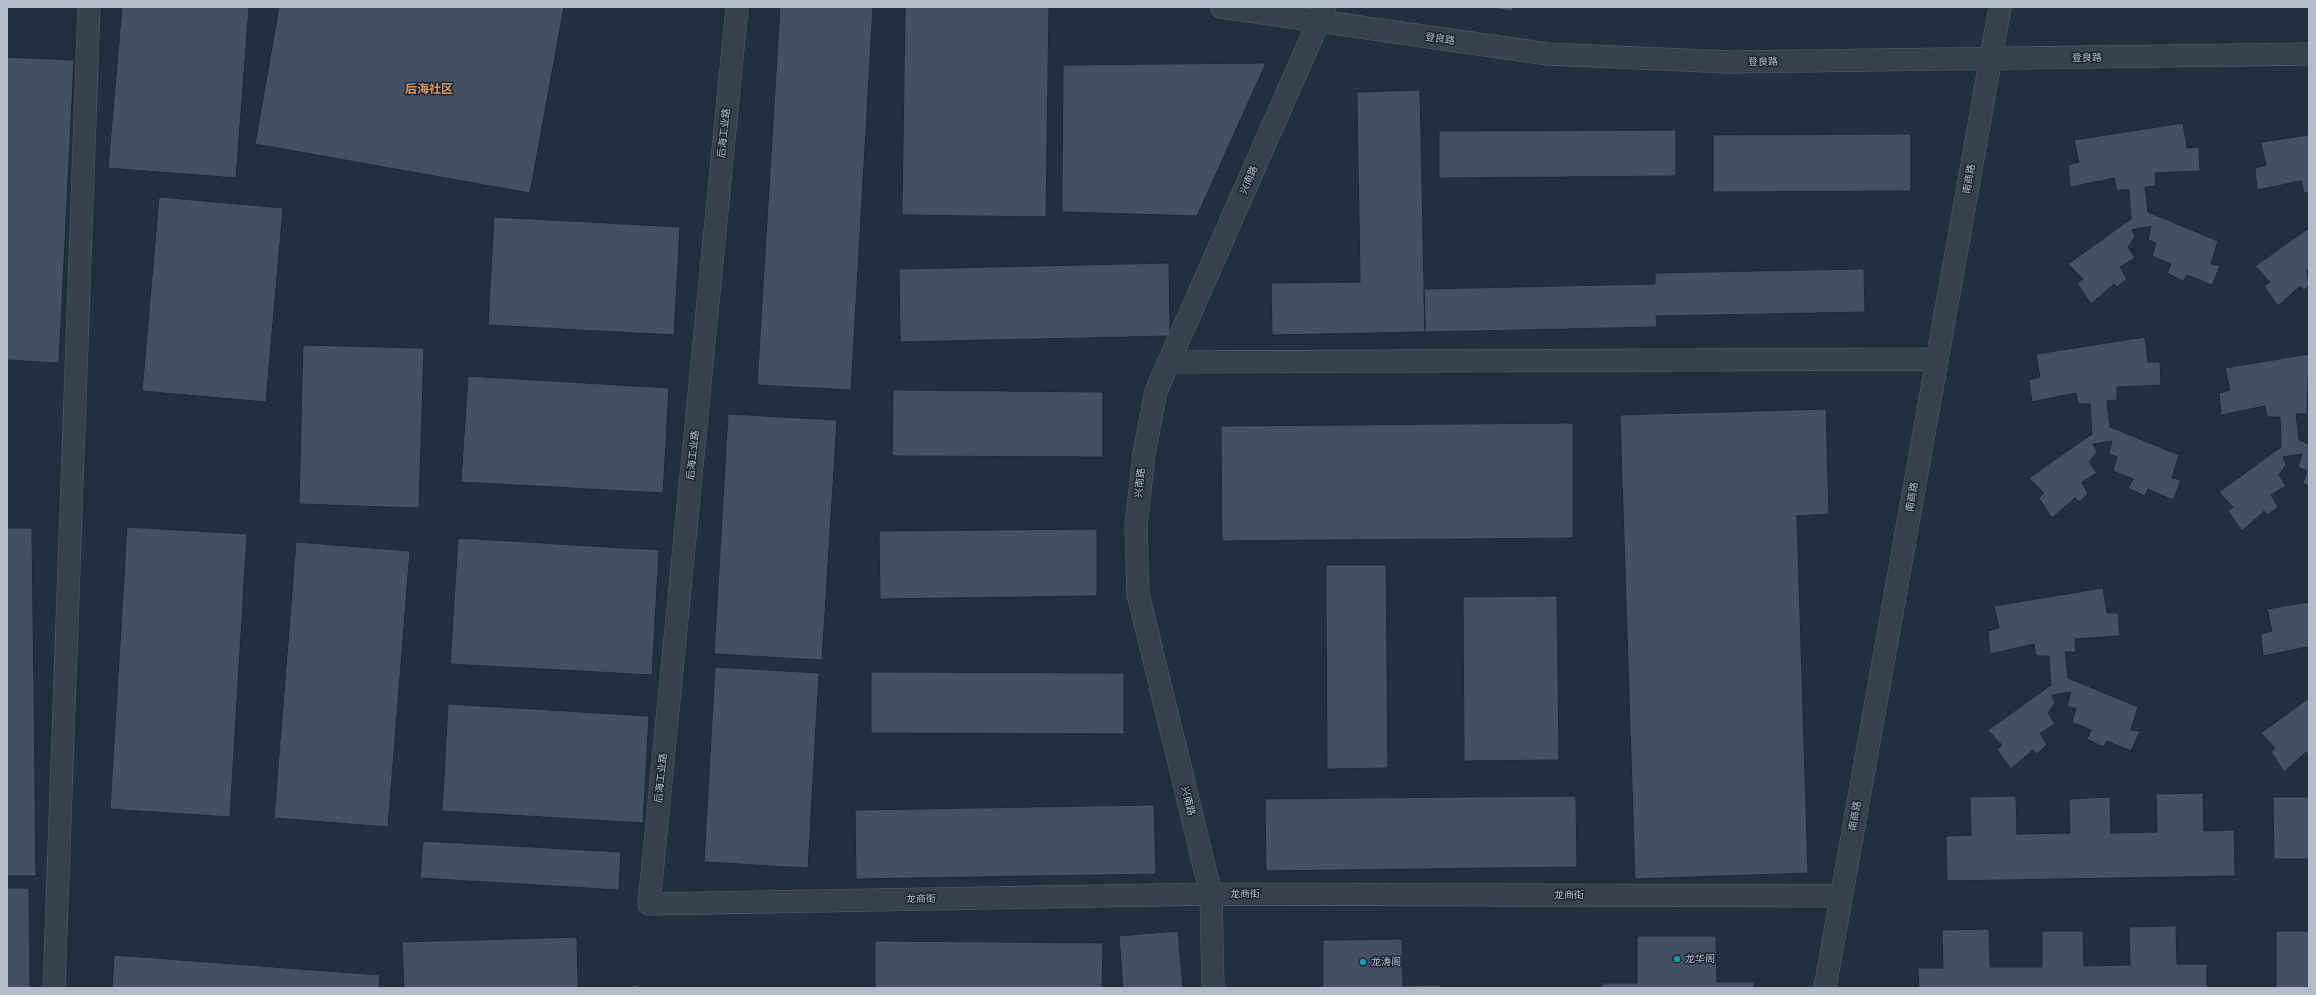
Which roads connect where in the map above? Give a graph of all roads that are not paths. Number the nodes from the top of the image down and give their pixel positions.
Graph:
1 (89, 7) edge
2 (737, 7) edge
3 (1221, 7) edge
4 (2000, 7) edge
5 (1322, 14) edge
6 (2309, 54) edge
7 (1991, 60) junction
8 (1937, 359) junction
9 (1169, 362) junction
10 (1211, 894) junction
11 (1841, 896) junction
12 (649, 904) joint
13 (54, 988) edge
14 (1213, 988) edge
15 (1825, 988) edge

1 - 13 street
2 - 12 street, 后海工业路
3 - 5 street, 登良路
4 - 7 street, 南商路
5 - 7 street, 登良路
5 - 9 street, 兴南路
6 - 7 street, 登良路
7 - 8 street, 南商路
8 - 9 street
8 - 11 street, 南商路
9 - 10 street, 兴南路
10 - 11 street, 龙商街
10 - 12 street, 龙商街
10 - 14 street, 兴南路
11 - 15 street, 南商路

